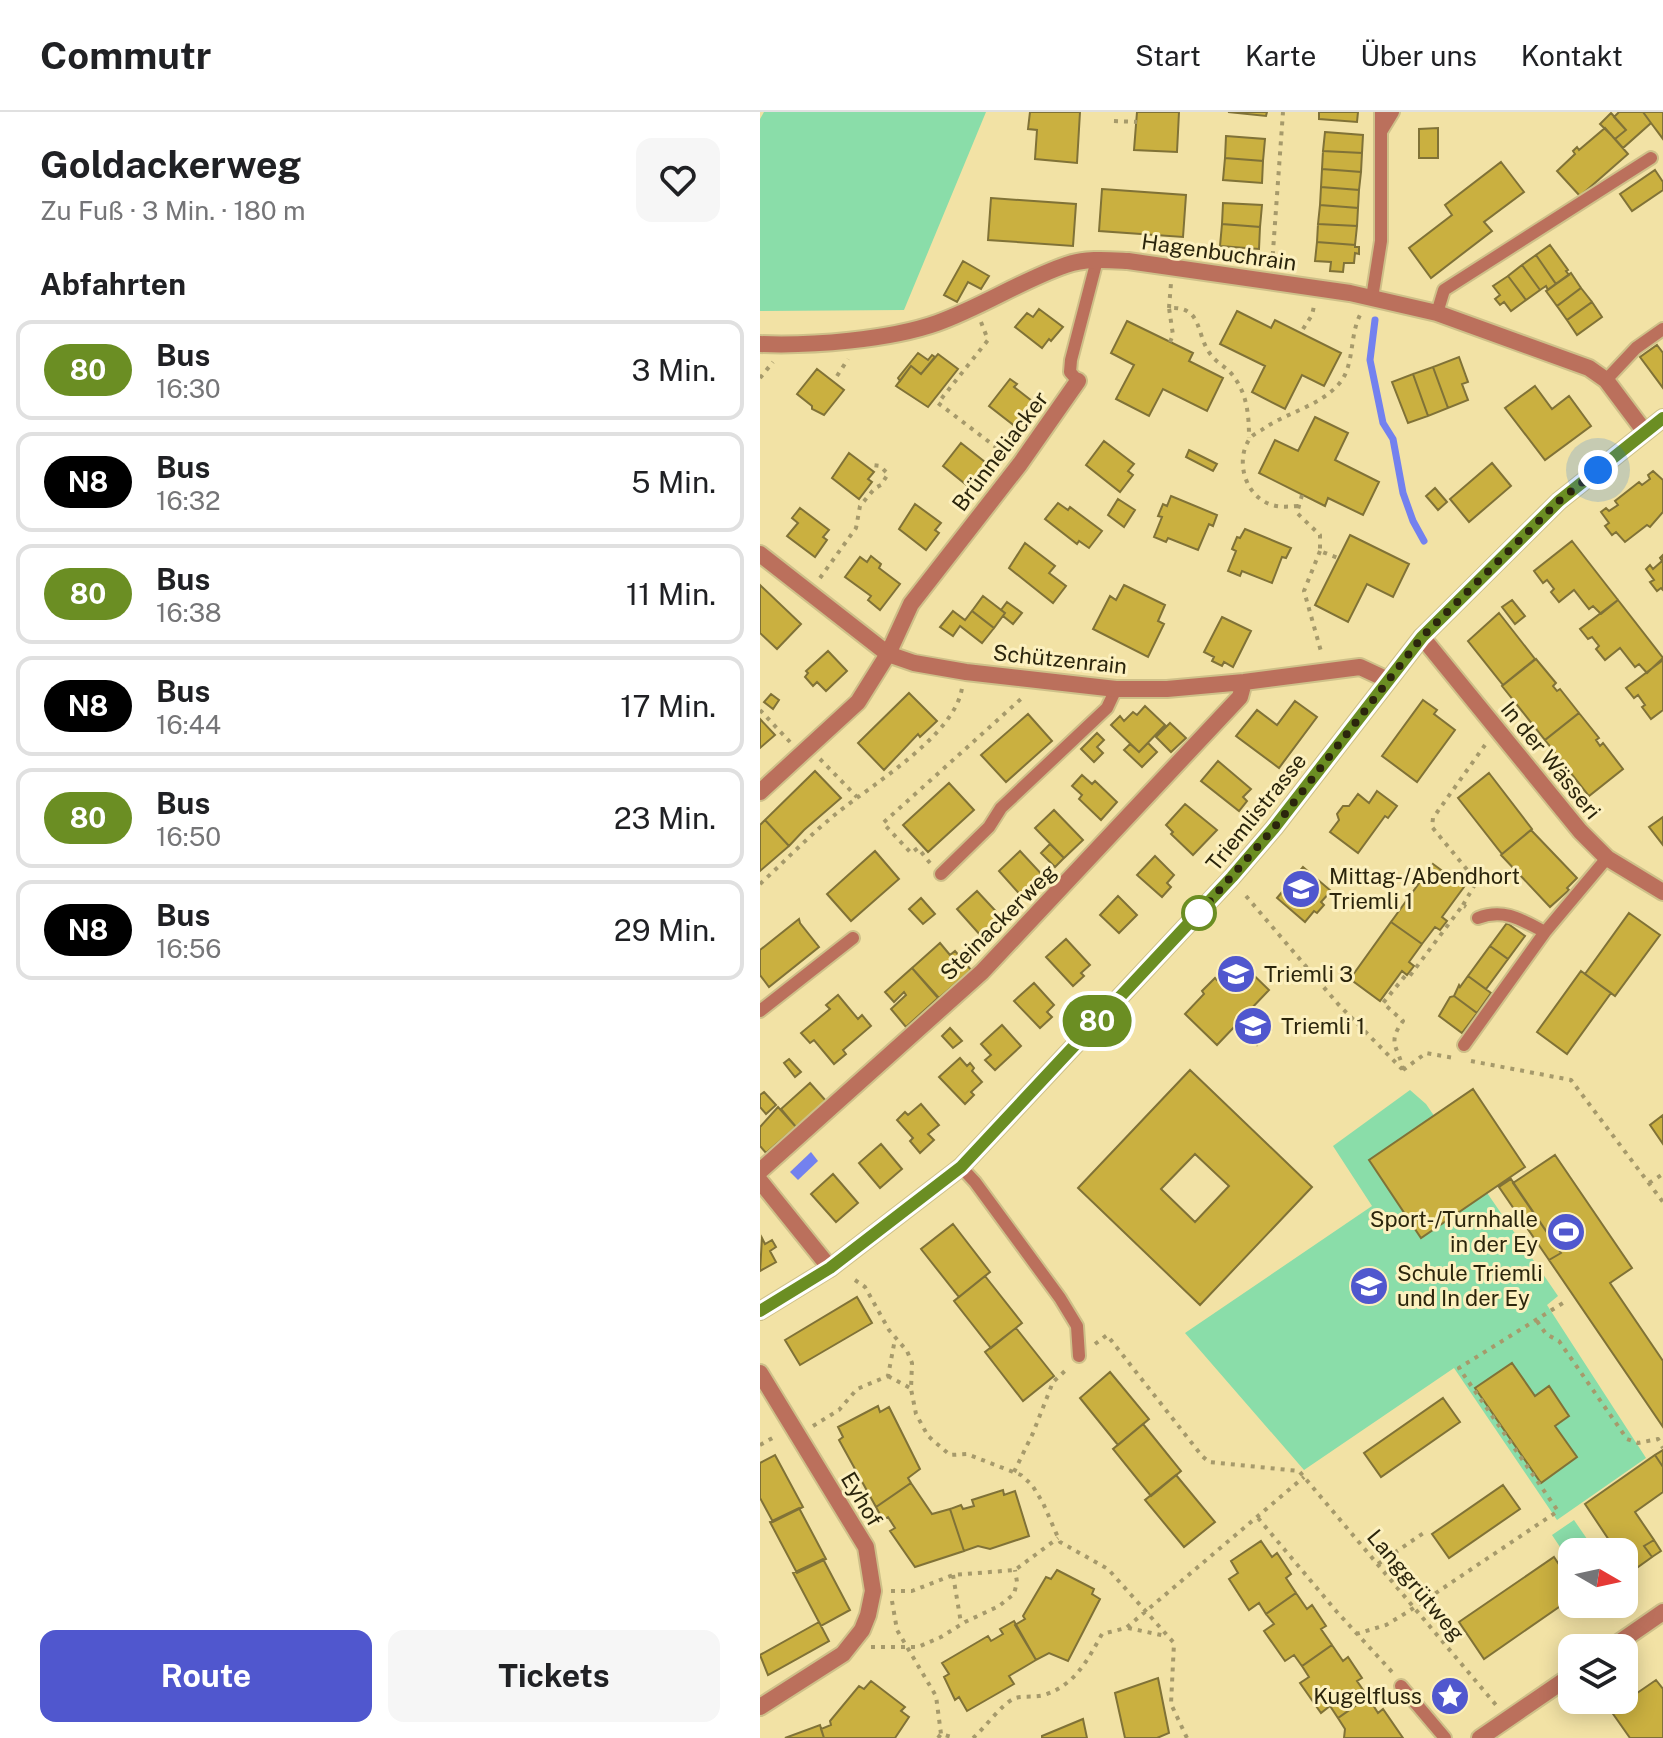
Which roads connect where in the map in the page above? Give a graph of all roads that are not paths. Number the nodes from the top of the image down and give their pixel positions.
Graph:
1 (1381, 112) edge
2 (1393, 112) edge
3 (1380, 132) junction
4 (1651, 158) dead end
5 (1097, 260) junction
6 (1368, 303) junction
7 (1437, 313) junction
8 (1663, 329) edge
9 (760, 344) edge
10 (1606, 380) junction
11 (1078, 381) joint
12 (1663, 418) edge
13 (1645, 432) junction
14 (760, 554) edge
15 (1422, 637) junction
16 (888, 654) junction
17 (1388, 680) junction
18 (1244, 682) junction
19 (1116, 689) junction
20 (760, 792) edge
21 (1607, 858) junction
22 (941, 874) road end
23 (1663, 892) edge
24 (1478, 918) dead end
25 (1545, 932) junction
26 (853, 938) dead end
27 (760, 1011) edge
28 (1464, 1045) dead end
29 (961, 1167) junction
30 (760, 1171) edge
31 (760, 1181) edge
32 (830, 1268) junction
33 (760, 1311) edge
34 (1079, 1356) dead end
35 (760, 1373) edge
36 (1663, 1612) edge
37 (1631, 1634) edge
38 (1400, 1683) road end
39 (1558, 1685) edge
40 (760, 1707) edge
41 (1445, 1738) edge
42 (1480, 1738) edge

1 - 3 lane
2 - 3 lane
3 - 6 lane
4 - 7 lane
5 - 6 street, Hagenbuchrain
5 - 9 street, Hagenbuchrain
5 - 11 lane, Brünneliacker
6 - 7 street, Hagenbuchrain
7 - 10 street, Hagenbuchrain
8 - 10 lane
10 - 13 street, Hagenbuchrain
11 - 16 street, Brünneliacker
12 - 13 street, Triemlistrasse
13 - 15 street, Triemlistrasse
14 - 16 street, Schützenrain
15 - 17 street, Triemlistrasse
15 - 21 street, In der Wässeri
16 - 19 street, Schützenrain
16 - 20 street, Brünneliacker
17 - 18 street, Schützenrain
17 - 29 street, Triemlistrasse
18 - 19 street, Schützenrain
18 - 30 street, Steinackerweg
19 - 22 lane
21 - 23 street, In der Wässeri
21 - 25 lane
24 - 25 lane
25 - 28 lane
26 - 27 lane
29 - 32 street, Triemlistrasse
29 - 34 lane
31 - 32 street
32 - 33 street, Triemlistrasse
35 - 40 street, Eyhof
36 - 37 street
38 - 41 lane
39 - 42 street

